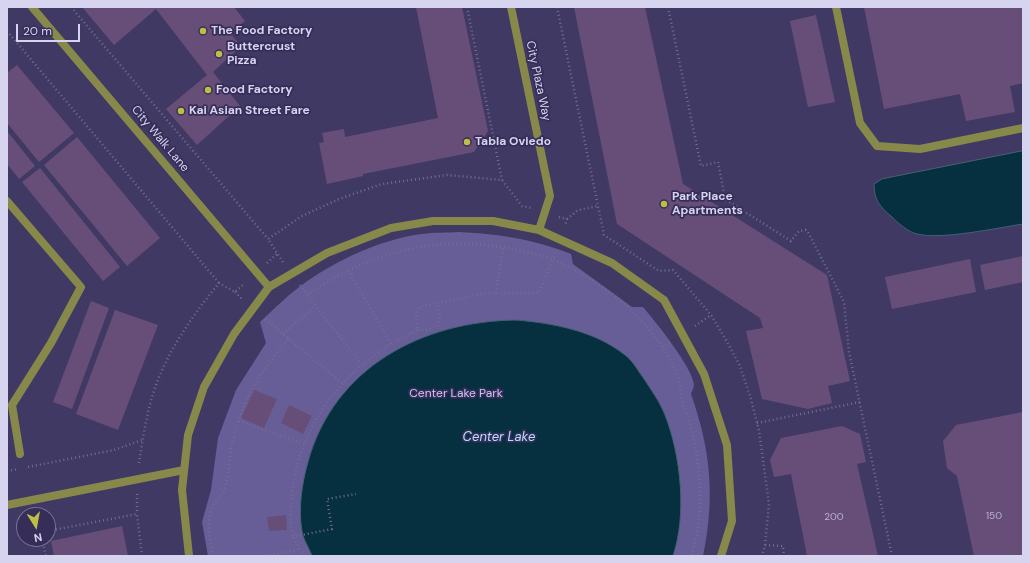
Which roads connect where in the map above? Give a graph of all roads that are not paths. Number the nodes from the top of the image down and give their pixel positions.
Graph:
1 (32, 7) edge
2 (511, 7) edge
3 (836, 7) edge
4 (1023, 128) edge
5 (7, 201) edge
6 (540, 230) junction
7 (269, 287) junction
8 (10, 402) edge
9 (20, 454) dead end
10 (184, 470) junction
11 (7, 505) edge
12 (189, 556) edge
13 (721, 556) edge

1 - 7 street, City Walk Lane
2 - 6 street, City Plaza Way
3 - 4 street
5 - 8 street
6 - 7 street
6 - 13 street
7 - 10 street
8 - 9 street
10 - 11 street
10 - 12 street

